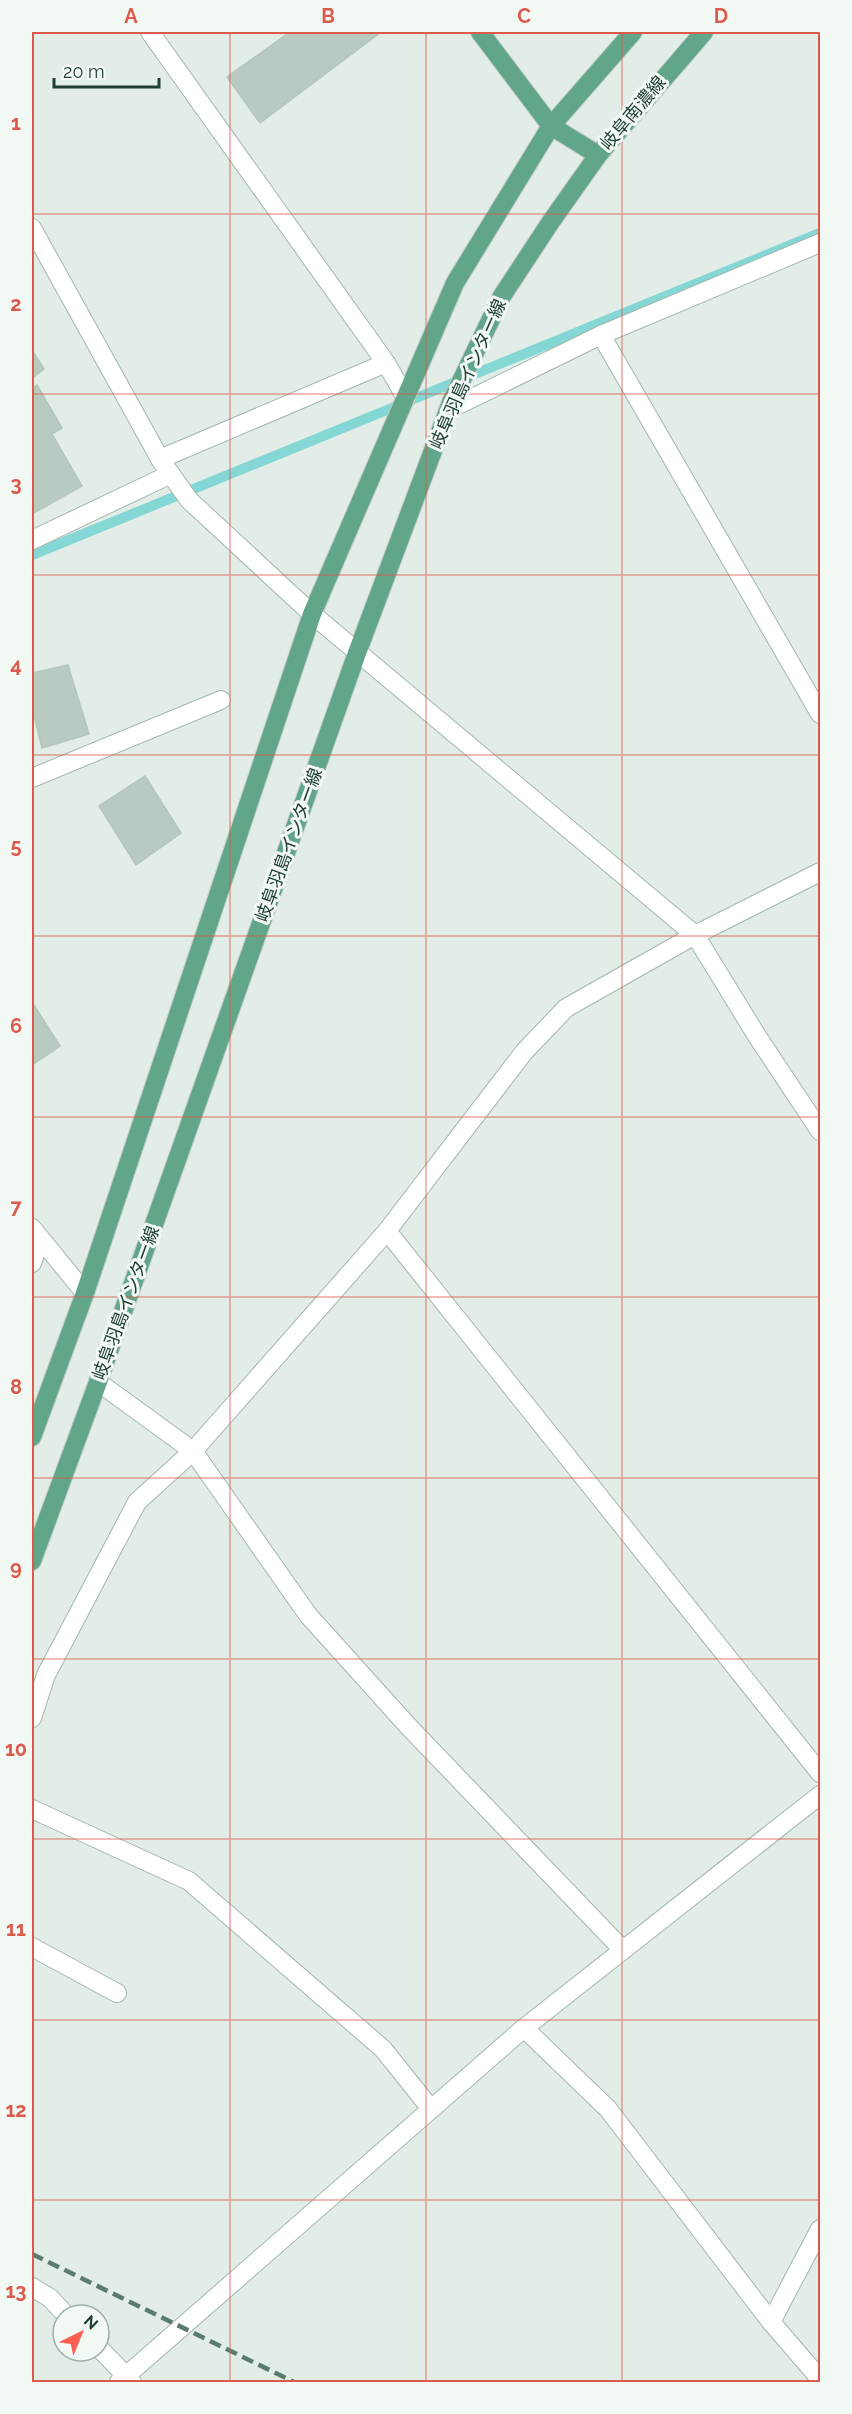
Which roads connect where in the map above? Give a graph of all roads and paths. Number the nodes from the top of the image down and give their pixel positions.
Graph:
1 (150, 32) edge
2 (480, 32) edge
3 (633, 32) edge
4 (704, 32) edge
5 (551, 126) junction
6 (598, 155) junction
7 (32, 228) edge
8 (820, 243) edge
9 (601, 335) junction
10 (386, 363) junction
11 (408, 394) junction
12 (450, 405) junction
13 (160, 459) junction
14 (174, 479) junction
15 (32, 540) edge
16 (312, 614) junction
17 (357, 652) junction
18 (222, 700) dead end
19 (820, 714) edge
20 (32, 778) edge
21 (820, 872) edge
22 (695, 935) junction
23 (820, 1131) edge
24 (387, 1231) junction
25 (36, 1234) edge
26 (32, 1263) edge
27 (85, 1293) junction
28 (98, 1382) junction
29 (32, 1437) edge
30 (193, 1451) junction
31 (32, 1561) edge
32 (32, 1718) edge
33 (820, 1773) edge
34 (820, 1795) edge
35 (32, 1809) edge
36 (32, 1947) edge
37 (623, 1950) junction
38 (117, 1993) dead end
39 (524, 2028) junction
40 (431, 2109) junction
41 (820, 2229) edge
42 (32, 2287) edge
43 (55, 2303) edge
44 (771, 2322) junction
45 (111, 2362) edge
46 (820, 2379) edge
47 (126, 2380) edge

1 - 10 street
2 - 5 main road, 岐阜南濃線
3 - 5 main road
4 - 6 main road, 岐阜南濃線
5 - 6 main road, 岐阜南濃線
5 - 11 main road
6 - 12 main road, 岐阜羽島インター線
7 - 13 street
8 - 9 street
9 - 12 street
9 - 19 street
10 - 11 street
10 - 13 street
11 - 16 main road
12 - 17 main road, 岐阜羽島インター線
13 - 14 street
14 - 15 street
14 - 16 street
16 - 17 street
16 - 27 main road
17 - 22 street
17 - 28 main road, 岐阜羽島インター線
18 - 20 street
21 - 22 street
22 - 23 street
22 - 24 street
24 - 30 street
24 - 33 street
25 - 26 street
25 - 27 street
27 - 29 main road
28 - 30 street
28 - 31 main road, 岐阜羽島インター線
30 - 32 street
30 - 37 street
34 - 37 street
35 - 40 street
36 - 38 street
37 - 39 street
39 - 40 street
39 - 44 street
40 - 47 street
41 - 44 street
42 - 43 street
44 - 46 street
45 - 47 street

